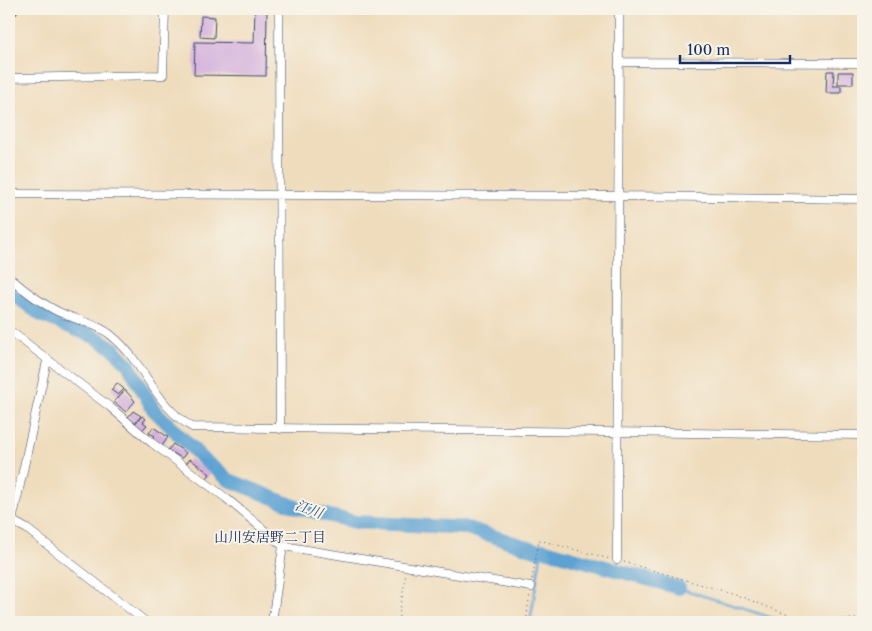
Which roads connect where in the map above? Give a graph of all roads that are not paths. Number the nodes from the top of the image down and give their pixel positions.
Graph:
1 (165, 9) edge
2 (279, 9) edge
3 (619, 9) edge
4 (619, 62) junction
5 (863, 63) edge
6 (10, 78) edge
7 (9, 96) edge
8 (9, 194) edge
9 (281, 194) junction
10 (619, 196) junction
11 (863, 200) edge
12 (9, 277) edge
13 (9, 330) edge
14 (47, 361) junction
15 (280, 429) junction
16 (619, 432) junction
17 (863, 435) edge
18 (11, 520) edge
19 (9, 535) edge
20 (283, 546) junction
21 (617, 560) road end
22 (531, 587) road end
23 (146, 622) edge
24 (272, 622) edge

1 - 6 street
2 - 9 street
3 - 4 street
4 - 5 street
4 - 10 street
6 - 7 street
8 - 9 street
9 - 10 street
9 - 15 street
10 - 11 street
10 - 16 street
12 - 15 street
13 - 14 street
14 - 18 street
14 - 20 street
15 - 16 street
16 - 17 street
16 - 21 street
18 - 19 street
18 - 23 street
20 - 22 street
20 - 24 street

